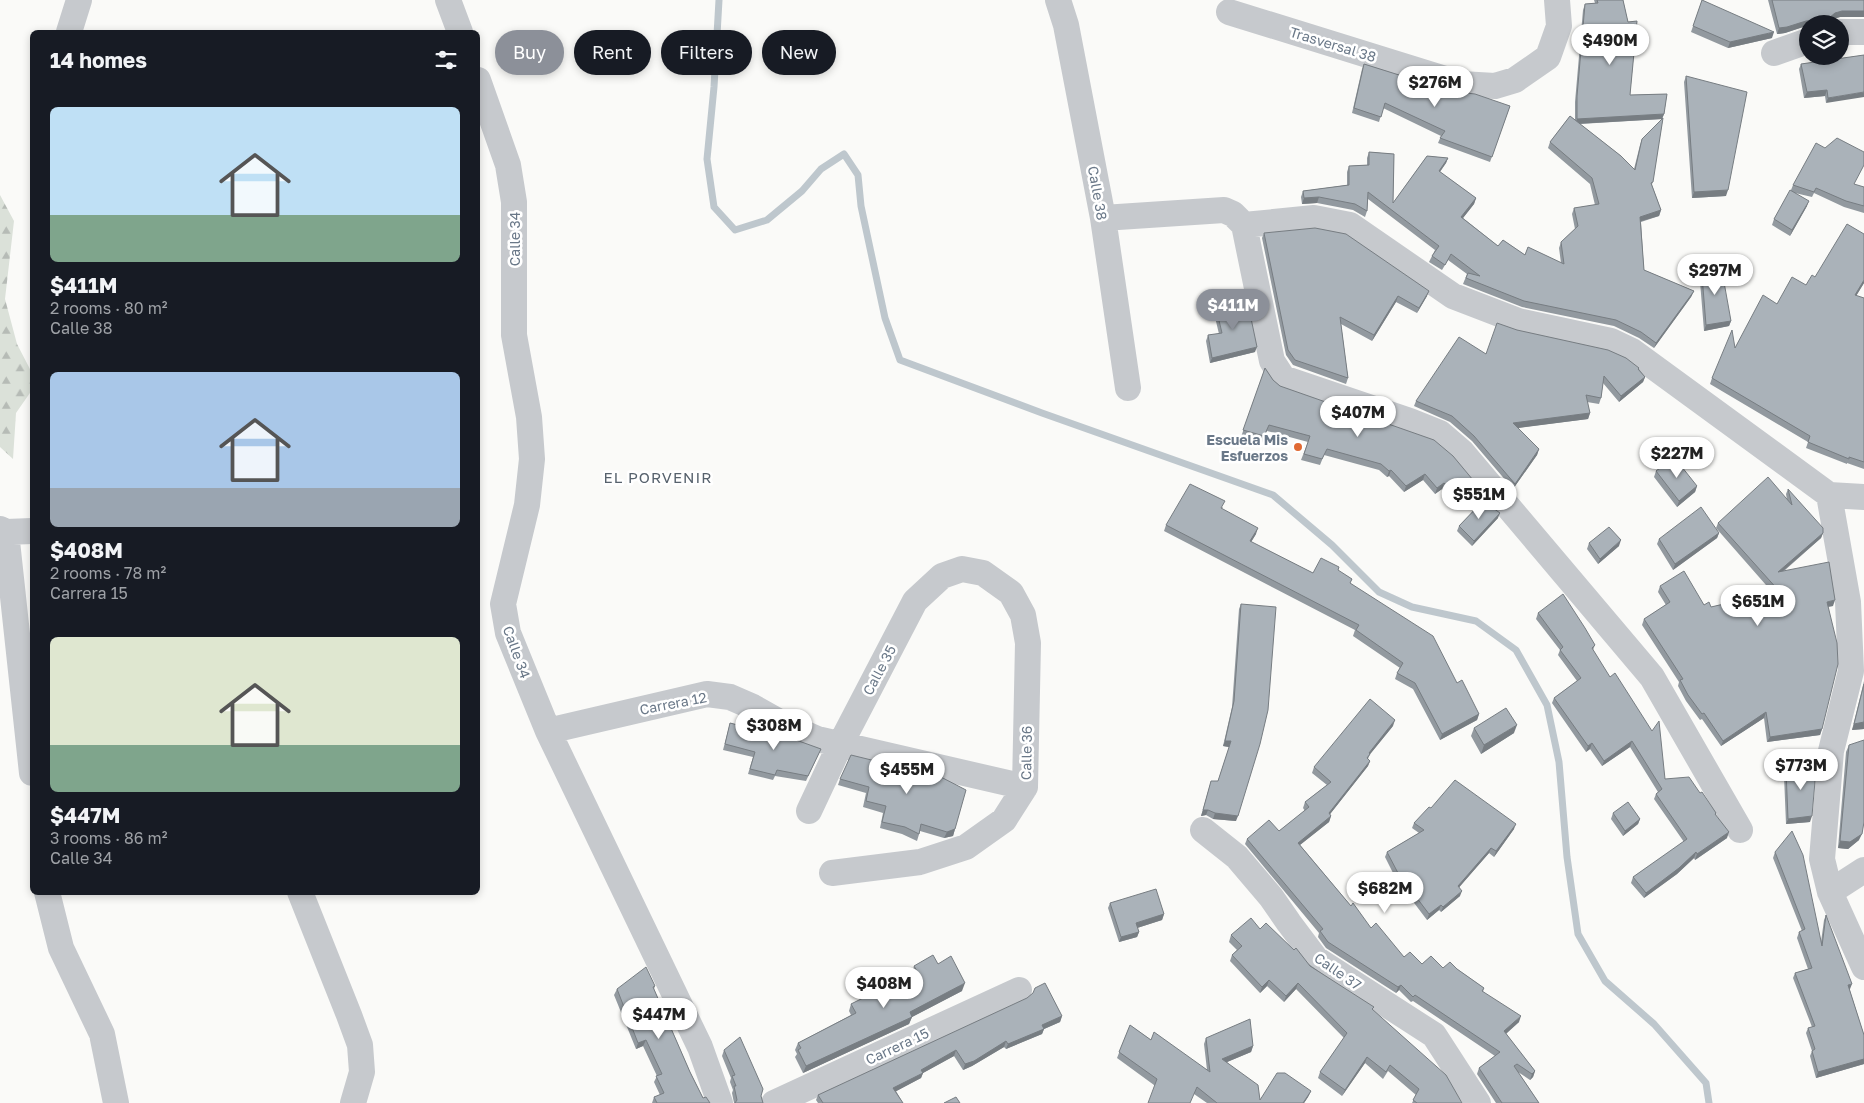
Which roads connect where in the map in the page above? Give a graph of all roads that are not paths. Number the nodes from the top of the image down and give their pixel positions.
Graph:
1 (79, 0) edge
2 (448, 0) edge
3 (1058, 0) edge
4 (1557, 0) edge
5 (1229, 12) dead end
6 (70, 30) edge
7 (459, 30) edge
8 (1849, 32) edge
9 (1864, 32) edge
10 (1799, 44) edge
11 (1774, 53) dead end
12 (480, 86) edge
13 (1103, 218) junction
14 (1244, 225) junction
15 (1128, 388) dead end
16 (1828, 495) junction
17 (1864, 497) edge
18 (3, 531) edge
19 (30, 531) edge
20 (984, 573) joint
21 (548, 731) junction
22 (840, 745) junction
23 (30, 756) edge
24 (1025, 787) junction
25 (809, 811) dead end
26 (1203, 830) dead end
27 (1740, 830) dead end
28 (1864, 870) edge
29 (832, 873) dead end
30 (1830, 892) junction
31 (48, 895) edge
32 (301, 895) edge
33 (1864, 967) edge
34 (1019, 990) dead end
35 (116, 1103) edge
36 (353, 1103) edge
37 (720, 1103) edge
38 (774, 1103) edge
39 (1478, 1103) edge

1 - 6 street
2 - 7 street
3 - 13 street, Calle 38
4 - 5 street, Trasversal 38
8 - 9 street
10 - 11 street
12 - 21 street, Calle 34
13 - 14 street
13 - 15 street, Calle 38
14 - 16 street
14 - 27 street
16 - 17 street
16 - 30 street
18 - 19 street
18 - 23 street
20 - 22 street, Calle 35
20 - 24 street, Calle 36
21 - 22 street, Carrera 12
21 - 37 street, Calle 34
22 - 24 street, Carrera 12
22 - 25 street, Calle 35
24 - 29 street, Calle 36
26 - 39 street, Calle 37
28 - 30 street
30 - 33 street
31 - 35 street
32 - 36 street
34 - 38 street, Carrera 15

